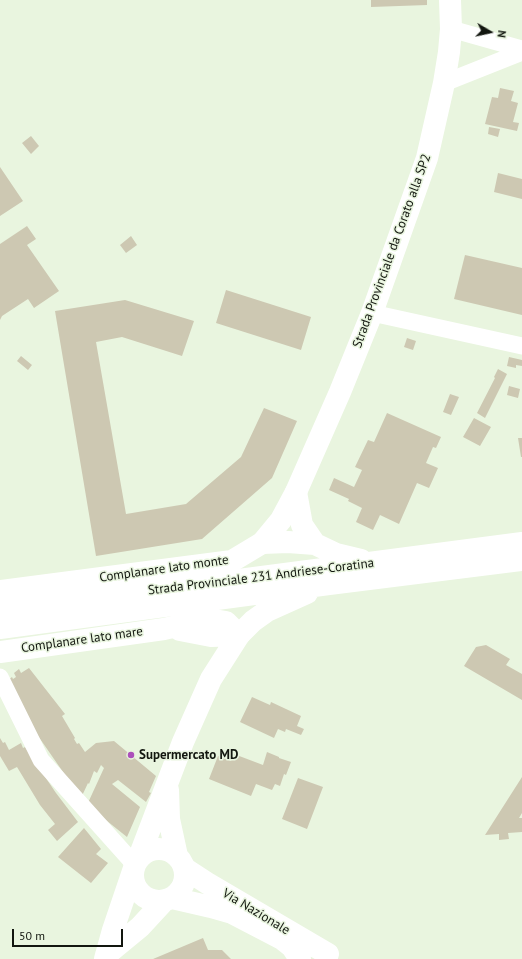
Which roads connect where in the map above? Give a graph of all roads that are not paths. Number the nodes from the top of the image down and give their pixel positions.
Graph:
1 (450, 0) edge
2 (451, 29) junction
3 (522, 49) edge
4 (522, 52) edge
5 (444, 83) junction
6 (372, 312) junction
7 (522, 346) edge
8 (296, 492) junction
9 (262, 543) junction
10 (522, 543) edge
11 (315, 544) junction
12 (522, 560) edge
13 (373, 563) junction
14 (328, 584) junction
15 (0, 591) edge
16 (0, 611) edge
17 (0, 628) edge
18 (164, 629) junction
19 (201, 634) junction
20 (239, 635) junction
21 (0, 652) edge
22 (0, 677) edge
23 (211, 679) junction
24 (168, 781) junction
25 (180, 862) junction
26 (135, 865) junction
27 (168, 899) junction
28 (106, 957) edge
29 (328, 957) edge
30 (300, 959) edge

1 - 2 main road, Strada Provinciale da Corato alla SP2
2 - 3 street
2 - 5 main road, Strada Provinciale da Corato alla SP2
4 - 5 street
5 - 6 main road, Strada Provinciale da Corato alla SP2
6 - 7 street
6 - 8 main road, Strada Provinciale da Corato alla SP2
8 - 9 main road, Complanare lato monte
8 - 11 main road
9 - 11 main road
9 - 15 main road, Complanare lato monte
10 - 13 main road, Strada Provinciale 231 Andriese-Coratina
11 - 13 main road
12 - 14 main road, Strada Provinciale 231 Andriese-Coratina
13 - 16 main road, Strada Provinciale 231 Andriese-Coratina
14 - 17 main road, Strada Provinciale 231 Andriese-Coratina
14 - 20 main road
18 - 19 main road, Complanare lato mare
18 - 20 main road, Complanare lato mare
18 - 21 main road, Complanare lato mare
19 - 20 main road, Complanare lato mare
19 - 23 main road
20 - 23 main road
22 - 26 street
23 - 24 main road
24 - 25 main road
24 - 26 main road
25 - 26 main road
25 - 27 main road
25 - 29 main road, Via Nazionale
26 - 27 main road
26 - 28 main road
27 - 28 main road
27 - 30 main road, Via Nazionale

